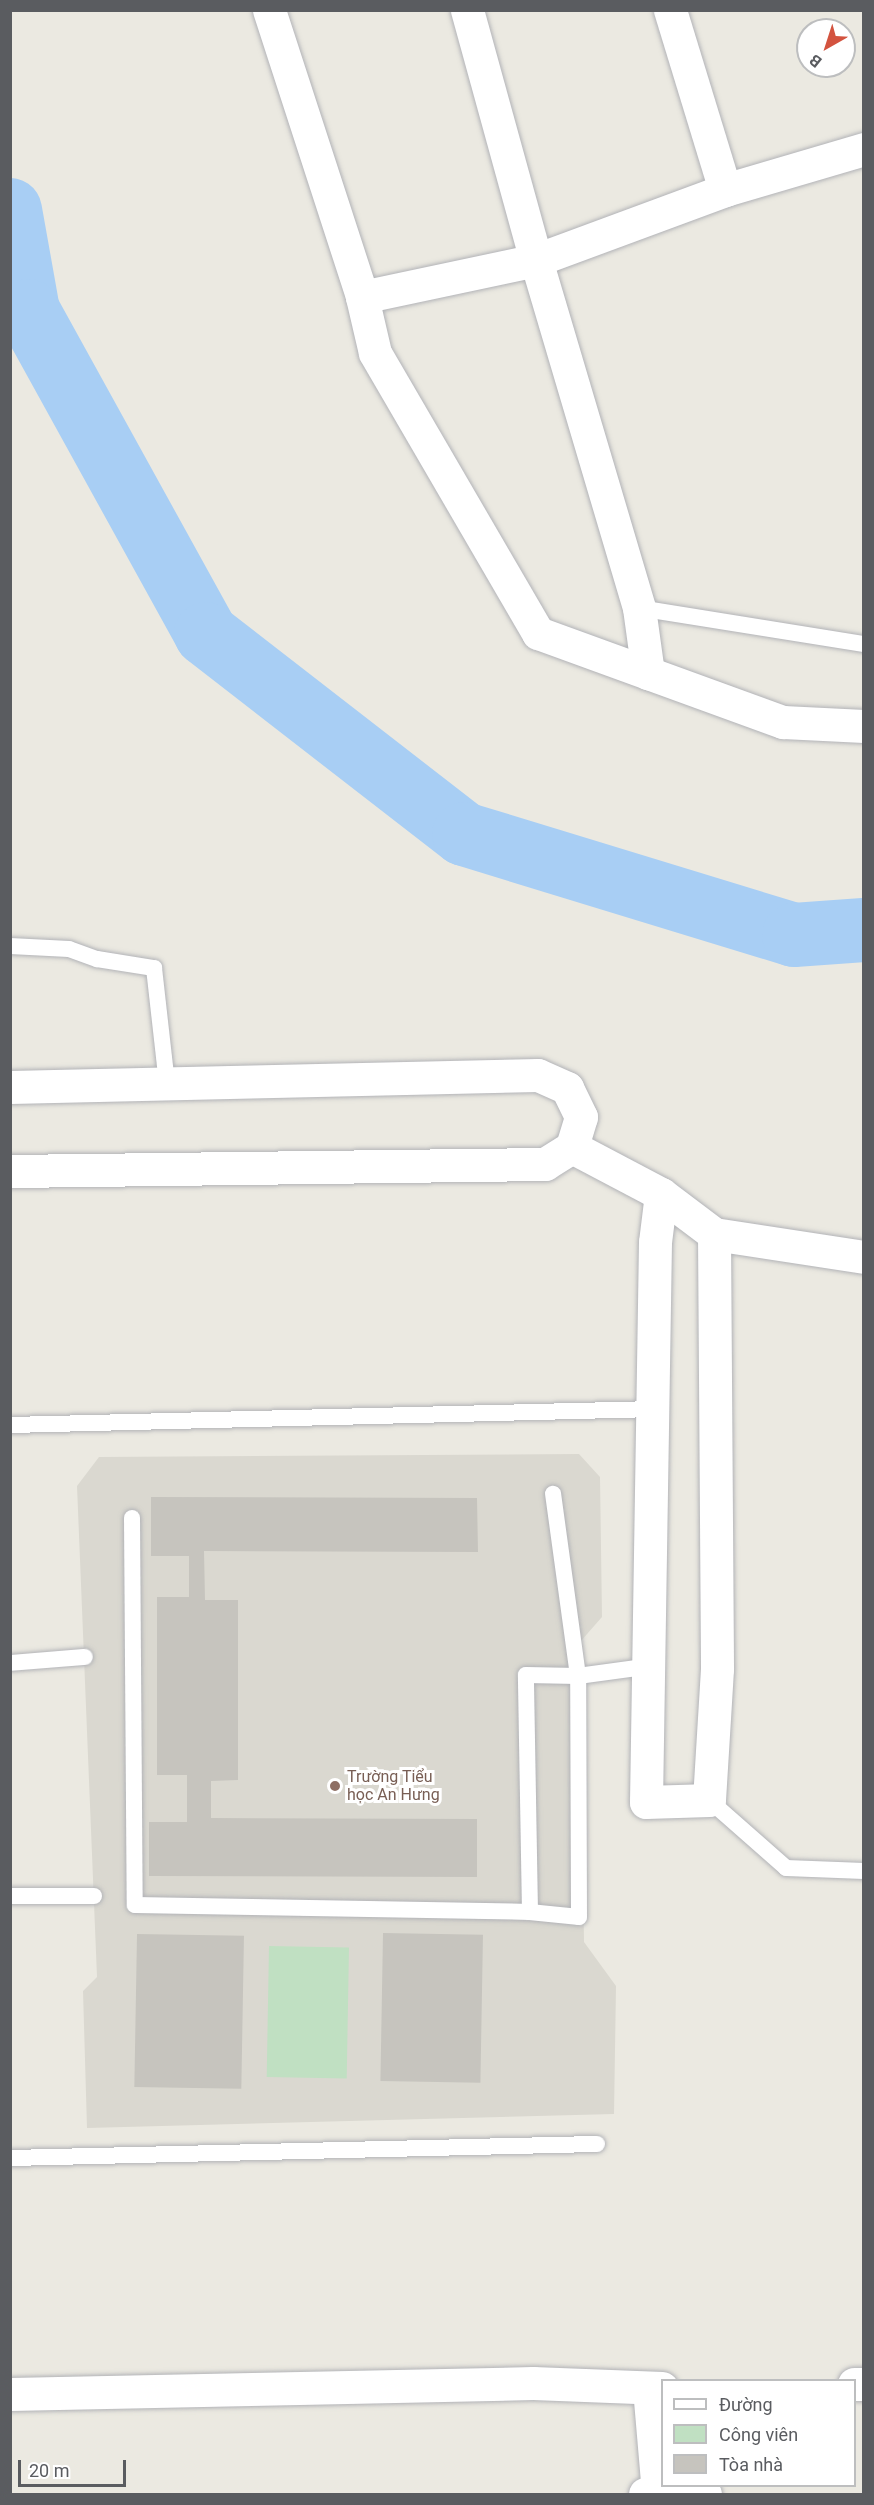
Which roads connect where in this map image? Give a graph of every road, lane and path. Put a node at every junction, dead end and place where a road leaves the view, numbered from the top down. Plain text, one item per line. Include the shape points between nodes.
1 (269, 10) edge
2 (467, 10) edge
3 (670, 10) edge
4 (864, 149) edge
5 (725, 190) junction
6 (536, 260) junction
7 (362, 297) junction
8 (639, 608) junction
9 (864, 644) edge
10 (648, 673) junction
11 (864, 726) edge
12 (10, 946) edge
13 (168, 1083) junction
14 (10, 1087) edge
15 (572, 1147) junction
16 (10, 1171) edge
17 (661, 1194) junction
18 (714, 1234) junction
19 (864, 1257) edge
20 (655, 1409) junction
21 (10, 1425) edge
22 (553, 1494) dead end
23 (132, 1518) dead end
24 (85, 1657) dead end
25 (10, 1662) edge
26 (651, 1666) junction
27 (579, 1676) junction
28 (709, 1800) junction
29 (864, 1871) edge
30 (10, 1896) edge
31 (94, 1896) dead end
32 (530, 1912) junction
33 (597, 2144) dead end
34 (10, 2158) edge
35 (656, 2388) edge
36 (10, 2394) edge
37 (645, 2494) edge
38 (658, 2494) edge
39 (705, 2494) edge

1 - 7 street
2 - 6 street
3 - 5 street
4 - 5 street
5 - 6 street
6 - 7 street
6 - 8 street
7 - 10 street via 375,353 538,633
8 - 9 lane
8 - 10 street
10 - 11 street via 783,722
12 - 13 lane via 69,949 97,959 154,968
13 - 14 street
13 - 15 street via 538,1075 567,1088 581,1117
15 - 16 street via 545,1164
15 - 17 street
17 - 18 street
17 - 20 street via 655,1242
18 - 19 street
18 - 28 street via 717,1669
20 - 21 lane
20 - 26 street
22 - 27 lane
23 - 32 lane via 135,1905
24 - 25 lane
26 - 27 lane
26 - 28 street via 646,1802
27 - 32 lane via 526,1675
27 - 32 lane via 579,1917
28 - 29 lane via 786,1868
30 - 31 lane
33 - 34 lane
35 - 36 street via 533,2383
35 - 38 street
37 - 38 street
38 - 39 street

